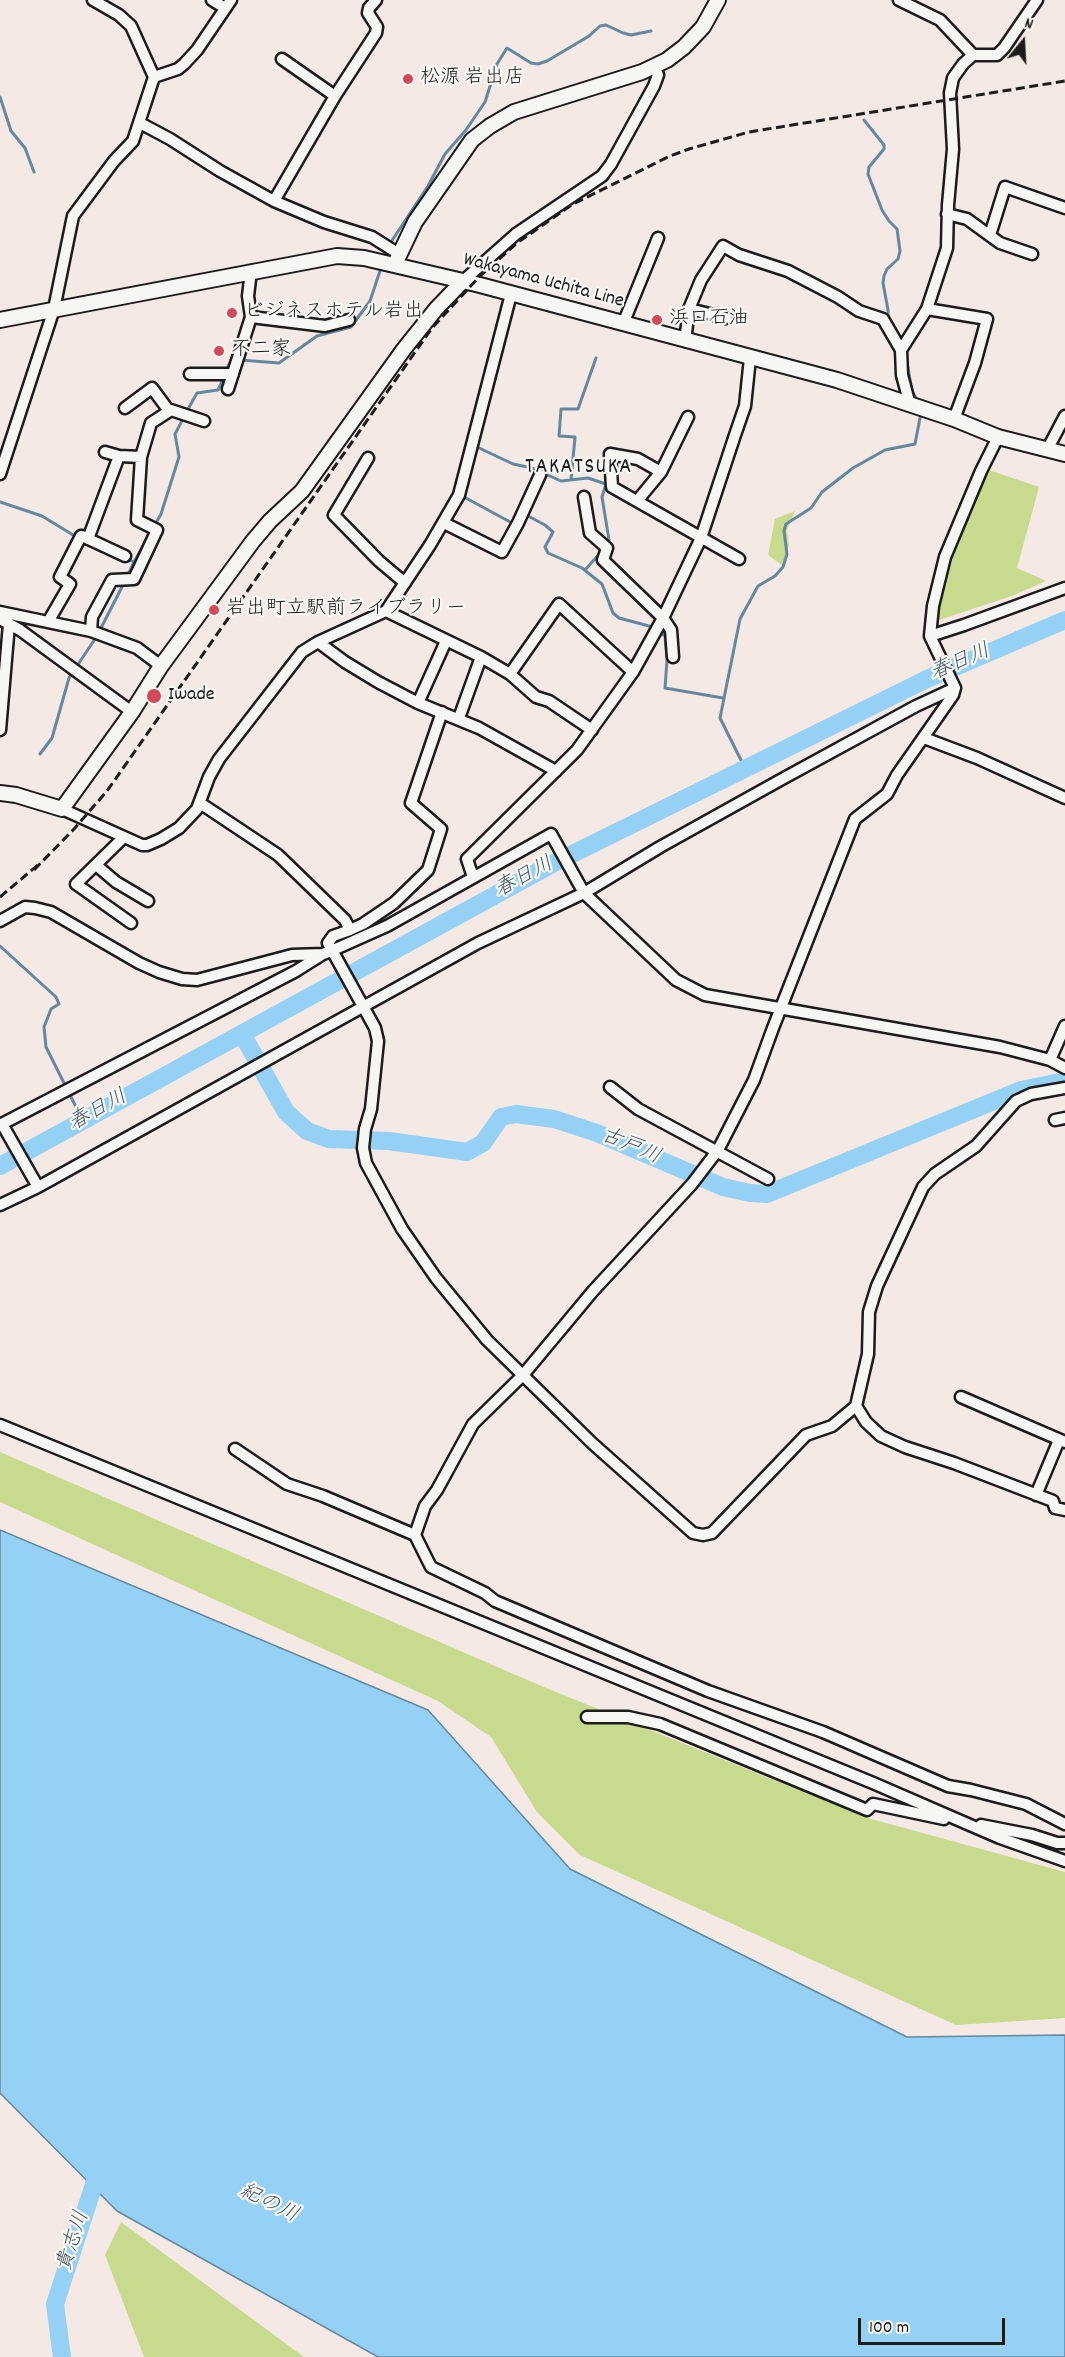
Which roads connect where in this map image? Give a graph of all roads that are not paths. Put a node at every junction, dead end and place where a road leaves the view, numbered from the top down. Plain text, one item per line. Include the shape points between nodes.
1 (93, 0) edge
2 (212, 0) edge
3 (376, 0) edge
4 (718, 0) edge
5 (899, 0) edge
6 (1036, 0) edge
7 (228, 4) edge
8 (973, 55) junction
9 (282, 59) dead end
10 (654, 66) junction
11 (154, 77) junction
12 (335, 96) junction
13 (140, 123) junction
14 (274, 201) junction
15 (1065, 208) edge
16 (947, 214) junction
17 (990, 235) junction
18 (658, 238) dead end
19 (1032, 254) dead end
20 (397, 259) junction
21 (251, 272) junction
22 (463, 281) junction
23 (511, 294) junction
24 (54, 309) junction
25 (689, 309) junction
26 (927, 309) junction
27 (251, 317) junction
28 (726, 318) dead end
29 (0, 320) edge
30 (349, 320) dead end
31 (623, 324) junction
32 (685, 340) junction
33 (903, 346) junction
34 (750, 358) junction
35 (190, 374) dead end
36 (233, 374) junction
37 (228, 389) dead end
38 (910, 405) junction
39 (125, 408) dead end
40 (169, 411) junction
41 (1065, 416) edge
42 (688, 417) dead end
43 (954, 419) junction
44 (204, 421) dead end
45 (998, 437) junction
46 (1047, 450) junction
47 (105, 452) dead end
48 (1065, 454) edge
49 (119, 456) junction
50 (141, 457) junction
51 (368, 458) dead end
52 (662, 472) junction
53 (0, 474) edge
54 (540, 474) dead end
55 (584, 497) dead end
56 (637, 501) junction
57 (444, 523) junction
58 (81, 536) junction
59 (701, 538) junction
60 (125, 556) dead end
61 (740, 559) dead end
62 (405, 583) junction
63 (1065, 588) edge
64 (386, 611) junction
65 (0, 612) edge
66 (663, 618) junction
67 (5, 622) edge
68 (48, 622) junction
69 (91, 631) junction
70 (932, 640) junction
71 (446, 641) junction
72 (318, 642) junction
73 (481, 657) junction
74 (673, 657) dead end
75 (161, 666) junction
76 (633, 672) junction
77 (510, 674) junction
78 (953, 684) junction
79 (417, 703) junction
80 (132, 711) junction
81 (442, 712) junction
82 (459, 718) junction
83 (591, 729) junction
84 (0, 730) edge
85 (924, 738) junction
86 (556, 771) junction
87 (0, 793) edge
88 (1065, 798) edge
89 (200, 803) junction
90 (62, 809) junction
91 (124, 837) junction
92 (96, 865) junction
93 (473, 877) junction
94 (584, 893) junction
95 (148, 901) dead end
96 (0, 921) edge
97 (131, 923) dead end
98 (350, 930) junction
99 (331, 954) junction
100 (362, 1003) junction
101 (782, 1008) junction
102 (1065, 1026) edge
103 (1050, 1060) junction
104 (1065, 1068) edge
105 (610, 1088) dead end
106 (1065, 1088) edge
107 (1, 1124) edge
108 (718, 1150) junction
109 (768, 1179) dead end
110 (38, 1187) junction
111 (0, 1206) edge
112 (523, 1375) junction
113 (961, 1397) dead end
114 (856, 1406) junction
115 (0, 1425) edge
116 (1062, 1441) edge
117 (235, 1449) dead end
118 (1036, 1495) junction
119 (1065, 1510) edge
120 (415, 1535) junction
121 (587, 1717) dead end
122 (964, 1823) junction
123 (1065, 1824) edge
124 (1065, 1843) edge
125 (1065, 1861) edge

1 - 11 street via 131,26
2 - 7 street
3 - 12 street via 368,13 377,27 376,33
4 - 10 main road via 703,27 684,47
5 - 8 street via 940,20
6 - 8 street via 997,55
7 - 11 street via 184,64
8 - 16 street via 953,78 950,93 953,149
9 - 12 street
10 - 20 main road via 514,112 490,126 472,140 446,176 415,222
10 - 22 street via 658,75 654,86 602,176 516,234
11 - 13 street
12 - 14 street
13 - 14 street
13 - 24 street via 133,141 73,216
14 - 20 street via 372,237
15 - 17 street via 1005,188
16 - 17 street via 968,219
16 - 26 street via 947,248
17 - 19 street via 1000,243
18 - 31 street
20 - 21 main road, Wakayama Uchita Line via 337,256
20 - 22 main road, Wakayama Uchita Line
21 - 24 main road, Wakayama Uchita Line
21 - 27 street
22 - 23 main road, Wakayama Uchita Line
22 - 75 main road via 417,333 302,491 252,541
23 - 31 main road, Wakayama Uchita Line
23 - 57 street via 459,495
24 - 29 main road, Wakayama Uchita Line
24 - 53 street
25 - 28 street
25 - 32 street
25 - 33 street via 701,280 723,246 788,271 859,311 883,319
26 - 33 street
26 - 43 street via 987,319
27 - 30 street via 325,326
27 - 36 street
31 - 32 main road, Wakayama Uchita Line
32 - 34 main road, Wakayama Uchita Line
33 - 38 street via 902,375
34 - 38 main road, Wakayama Uchita Line via 837,380
34 - 59 street via 745,406
35 - 36 street
36 - 37 street
38 - 43 main road, Wakayama Uchita Line
39 - 40 street via 152,388
40 - 44 street
40 - 50 street via 151,423
41 - 46 street
42 - 52 street
43 - 45 main road, Wakayama Uchita Line
45 - 46 main road, Wakayama Uchita Line
45 - 70 street via 945,557 933,606
46 - 48 main road, Wakayama Uchita Line
47 - 49 street
49 - 50 street
49 - 58 street
50 - 69 street via 137,520 157,530 134,579 112,580 92,617
51 - 62 street via 334,515
52 - 56 street
52 - 56 street via 638,459 610,454 612,487
54 - 57 street via 502,552
55 - 66 street via 590,533 607,548 603,560
56 - 59 street
57 - 62 street
58 - 60 street
58 - 68 street via 60,577 70,584
59 - 61 street
59 - 66 street
62 - 64 street
63 - 70 street
64 - 71 street
64 - 72 street
65 - 68 street
66 - 74 street via 671,630
66 - 76 street
67 - 80 street
67 - 84 street
68 - 69 street
69 - 75 street via 137,648
70 - 78 street
71 - 73 street
71 - 79 street
72 - 79 street
72 - 89 street via 293,662 219,759
73 - 77 street
73 - 82 street
75 - 80 main road
76 - 77 street via 559,604
76 - 83 street
77 - 83 street via 536,697 549,701
78 - 85 street via 953,695
78 - 94 street
79 - 81 street
80 - 90 main road
81 - 82 street
81 - 98 street via 411,803 441,829 428,870 394,903
82 - 86 street
83 - 86 street
85 - 88 street
85 - 101 street via 888,794 855,819
86 - 93 street via 467,859
87 - 90 main road
89 - 91 street via 179,828 147,845
89 - 98 street via 278,855 338,913
90 - 91 street
91 - 92 street
92 - 95 street
92 - 97 street via 76,884
93 - 94 street via 551,834
93 - 99 street
94 - 100 street
94 - 101 street via 676,980 705,994
96 - 99 street via 25,907 51,912 139,963 182,979 197,980 292,955
98 - 99 street via 333,936 328,943
99 - 100 street
99 - 107 street
100 - 110 street
100 - 112 street via 378,1041 363,1148 366,1163 402,1229 436,1278
101 - 103 street via 1000,1047
101 - 108 street via 754,1080
102 - 103 street
103 - 104 street
105 - 108 street via 638,1109
106 - 114 street via 1016,1101 976,1146 923,1187 869,1312 868,1354
107 - 110 street
108 - 109 street
108 - 112 street
110 - 111 street
112 - 114 street via 641,1488 693,1533 703,1535 712,1533 806,1435 832,1426
112 - 120 street via 473,1424 425,1506
113 - 116 street
114 - 118 street via 881,1436
115 - 122 street
116 - 118 street
117 - 120 street via 287,1484
118 - 119 street
120 - 123 street via 431,1567 495,1600 708,1691 823,1732 948,1786 1026,1804
121 - 122 street via 628,1717 660,1724 867,1810 873,1804
122 - 124 street
122 - 125 street

